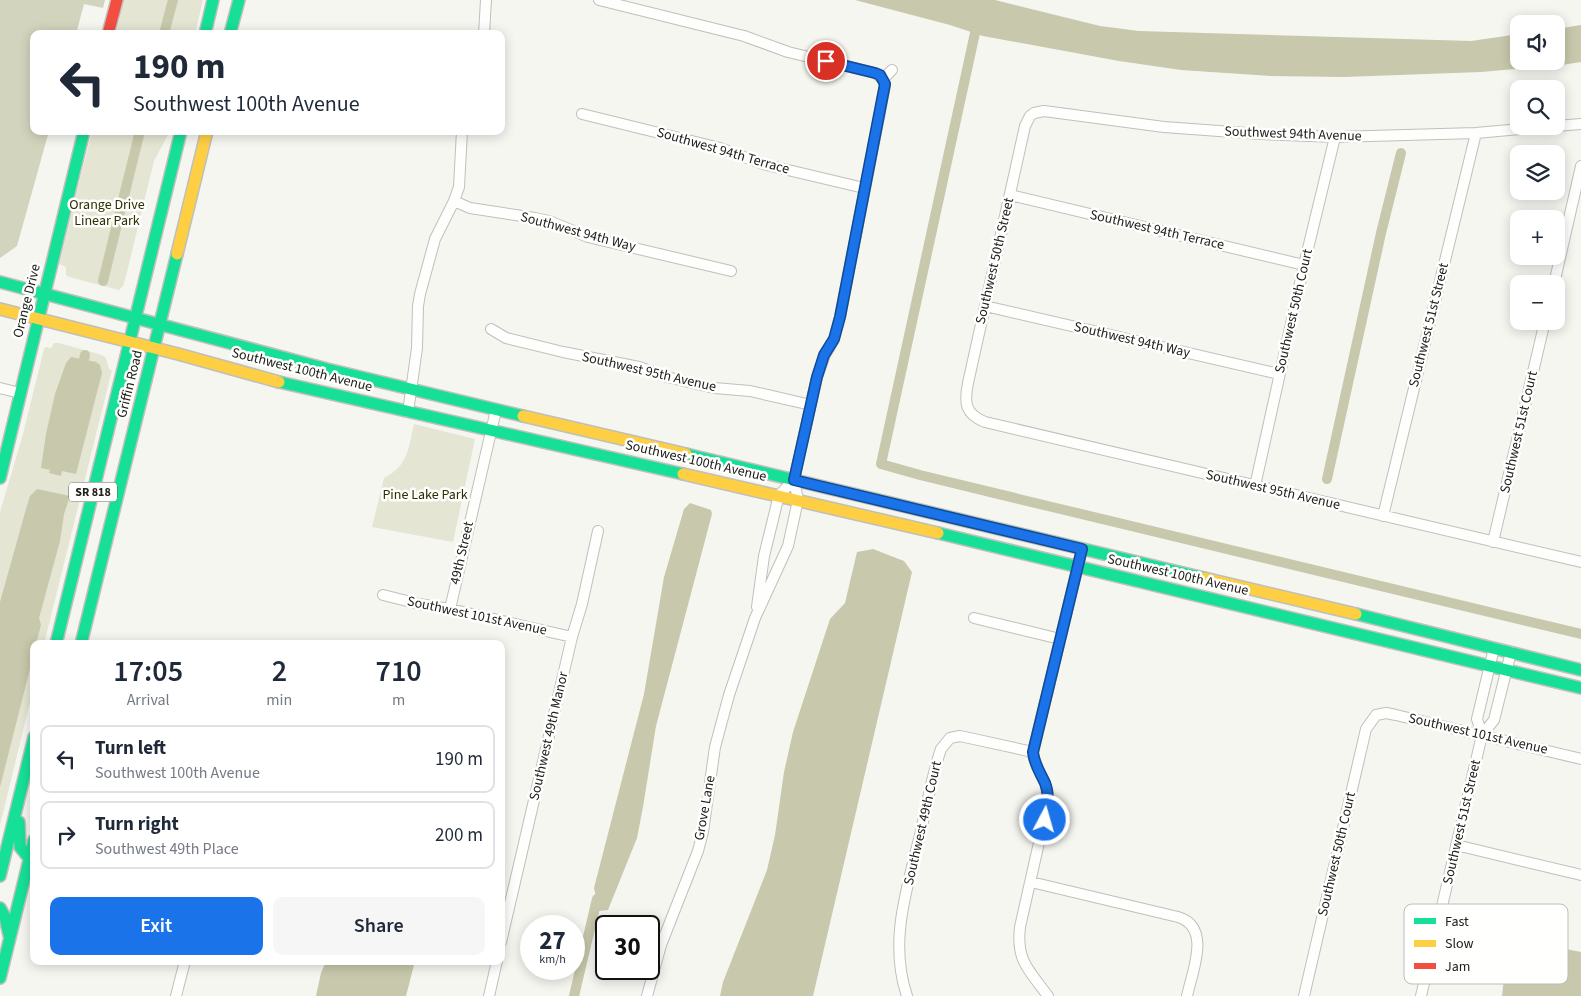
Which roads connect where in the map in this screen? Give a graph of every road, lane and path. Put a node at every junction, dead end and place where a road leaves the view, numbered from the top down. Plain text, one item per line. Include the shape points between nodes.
1 (117, 0) edge
2 (213, 0) edge
3 (239, 0) edge
4 (486, 0) edge
5 (599, 0) edge
6 (109, 30) edge
7 (206, 30) edge
8 (231, 30) edge
9 (484, 30) edge
10 (892, 70) dead end
11 (883, 79) junction
12 (1034, 113) joint
13 (582, 114) dead end
14 (1581, 124) edge
15 (1565, 125) edge
16 (1510, 130) edge
17 (1476, 133) junction
18 (83, 135) edge
19 (180, 135) edge
20 (206, 135) edge
21 (462, 135) edge
22 (1335, 137) junction
23 (1581, 166) edge
24 (864, 188) junction
25 (1010, 196) junction
26 (454, 201) junction
27 (1304, 265) junction
28 (731, 271) dead end
29 (1556, 275) edge
30 (0, 282) edge
31 (44, 294) junction
32 (985, 306) junction
33 (0, 309) edge
34 (135, 318) junction
35 (38, 319) junction
36 (160, 324) junction
37 (491, 329) dead end
38 (1543, 330) edge
39 (130, 341) junction
40 (154, 348) junction
41 (1279, 374) junction
42 (0, 388) edge
43 (411, 389) junction
44 (20, 393) junction
45 (810, 405) junction
46 (496, 410) junction
47 (969, 411) joint
48 (408, 412) junction
49 (491, 430) junction
50 (0, 478) edge
51 (794, 480) junction
52 (1255, 486) junction
53 (778, 495) junction
54 (798, 500) junction
55 (1383, 516) junction
56 (598, 531) dead end
57 (1493, 542) junction
58 (1082, 549) junction
59 (1581, 562) edge
60 (1077, 566) junction
61 (383, 596) dead end
62 (450, 609) junction
63 (755, 618) junction
64 (974, 618) dead end
65 (572, 637) junction
66 (1060, 639) junction
67 (57, 640) edge
68 (82, 640) edge
69 (1494, 648) junction
70 (1511, 652) junction
71 (1490, 665) junction
72 (1507, 670) junction
73 (1581, 670) edge
74 (1581, 688) edge
75 (1376, 715) joint
76 (1482, 735) junction
77 (1033, 752) junction
78 (30, 754) edge
79 (1581, 759) edge
80 (18, 803) junction
81 (1456, 845) junction
82 (30, 854) edge
83 (29, 858) junction
84 (1581, 875) edge
85 (0, 876) edge
86 (1031, 882) junction
87 (1442, 904) edge
88 (0, 908) edge
89 (505, 925) edge
90 (10, 938) junction
91 (184, 965) edge
92 (496, 965) edge
93 (0, 978) edge
94 (176, 996) edge
95 (489, 996) edge
96 (647, 996) edge
97 (907, 996) edge
98 (1048, 996) edge
99 (1187, 996) edge
100 (1304, 996) edge

1 - 6 main road
2 - 7 main road
3 - 8 main road
4 - 9 street
5 - 11 street via 744,36 788,52 875,73
10 - 11 street
11 - 24 street via 884,91
12 - 22 street, Southwest 94th Avenue via 1050,111 1202,130
12 - 25 street, Southwest 50th Street via 1025,126
13 - 24 street, Southwest 94th Terrace
14 - 15 street, Southwest 94th Avenue
16 - 17 street, Southwest 94th Avenue
17 - 22 street, Southwest 94th Avenue
17 - 55 street, Southwest 51st Street
18 - 31 main road, Orange Drive
19 - 34 main road, Griffin Road / SR 818
20 - 36 main road, Griffin Road / SR 818
21 - 26 street via 460,180
22 - 27 street, Southwest 50th Court
23 - 29 street
24 - 45 street via 837,330 820,366
25 - 27 street, Southwest 94th Terrace
25 - 32 street, Southwest 50th Street
26 - 28 street, Southwest 94th Way via 470,208 549,221 588,237
26 - 43 street via 435,239 420,294
27 - 41 street, Southwest 50th Court
30 - 31 main road, Southwest 100th Avenue
31 - 34 main road, Southwest 100th Avenue
31 - 35 main road, Orange Drive
32 - 41 street, Southwest 94th Way
32 - 47 street, Southwest 50th Street via 966,393
33 - 35 main road, Southwest 100th Avenue
34 - 36 main road, Southwest 100th Avenue
34 - 39 main road, Griffin Road / SR 818
35 - 39 main road, Southwest 100th Avenue
35 - 44 main road, Orange Drive
36 - 40 main road, Griffin Road / SR 818
36 - 43 main road, Southwest 100th Avenue
37 - 45 street, Southwest 95th Avenue via 506,338 639,367 667,377
38 - 57 street, Southwest 51st Court
39 - 40 main road, Southwest 100th Avenue
39 - 67 main road, Griffin Road / SR 818
40 - 48 main road, Southwest 100th Avenue
40 - 68 main road, Griffin Road / SR 818
41 - 52 street, Southwest 50th Court
42 - 44 street
43 - 46 main road, Southwest 100th Avenue
43 - 48 street
44 - 50 main road, Orange Drive
45 - 51 street
46 - 49 street, 49th Street
46 - 51 main road, Southwest 100th Avenue
47 - 52 street, Southwest 95th Avenue via 985,422
48 - 49 main road, Southwest 100th Avenue
49 - 53 main road, Southwest 100th Avenue
49 - 62 street, 49th Street
51 - 53 street
51 - 54 street, Grove Lane
51 - 58 main road, Southwest 100th Avenue
52 - 55 street, Southwest 95th Avenue
53 - 54 main road, Southwest 100th Avenue
53 - 63 street, Grove Lane via 764,556
54 - 60 main road, Southwest 100th Avenue
54 - 63 street, Grove Lane via 788,546
55 - 57 street, Southwest 95th Avenue
56 - 65 street, Southwest 49th Manor
57 - 59 street, Southwest 95th Avenue
58 - 60 street
58 - 69 main road, Southwest 100th Avenue
60 - 66 street
60 - 71 main road, Southwest 100th Avenue
61 - 62 street, Southwest 101st Avenue
62 - 65 street, Southwest 101st Avenue
63 - 96 street, Grove Lane via 721,722 702,838 660,945
64 - 66 street
65 - 89 street, Southwest 49th Manor
66 - 77 street
69 - 70 main road, Southwest 100th Avenue
69 - 71 street, Southwest 51st Street
70 - 72 street, Southwest 51st Street
70 - 73 main road, Southwest 100th Avenue
71 - 72 main road, Southwest 100th Avenue
71 - 76 street, Southwest 51st Street via 1477,719
72 - 74 main road, Southwest 100th Avenue
72 - 76 street, Southwest 51st Street via 1494,720
75 - 76 street, Southwest 101st Avenue via 1386,713
75 - 100 street, Southwest 50th Court via 1366,730
76 - 79 street, Southwest 101st Avenue
76 - 81 street, Southwest 51st Street
77 - 86 street via 1048,794
77 - 97 street, Southwest 49th Court via 960,736 950,738 941,749 900,923 898,954
78 - 80 main road
80 - 83 main road via 19,847
80 - 85 main road
81 - 84 street
81 - 87 street, Southwest 51st Street
82 - 83 main road
83 - 90 main road
86 - 98 street via 1018,942 1023,963
86 - 99 street via 1183,918 1192,924 1197,933 1196,952
88 - 90 main road
90 - 93 main road
91 - 94 street
92 - 95 street

